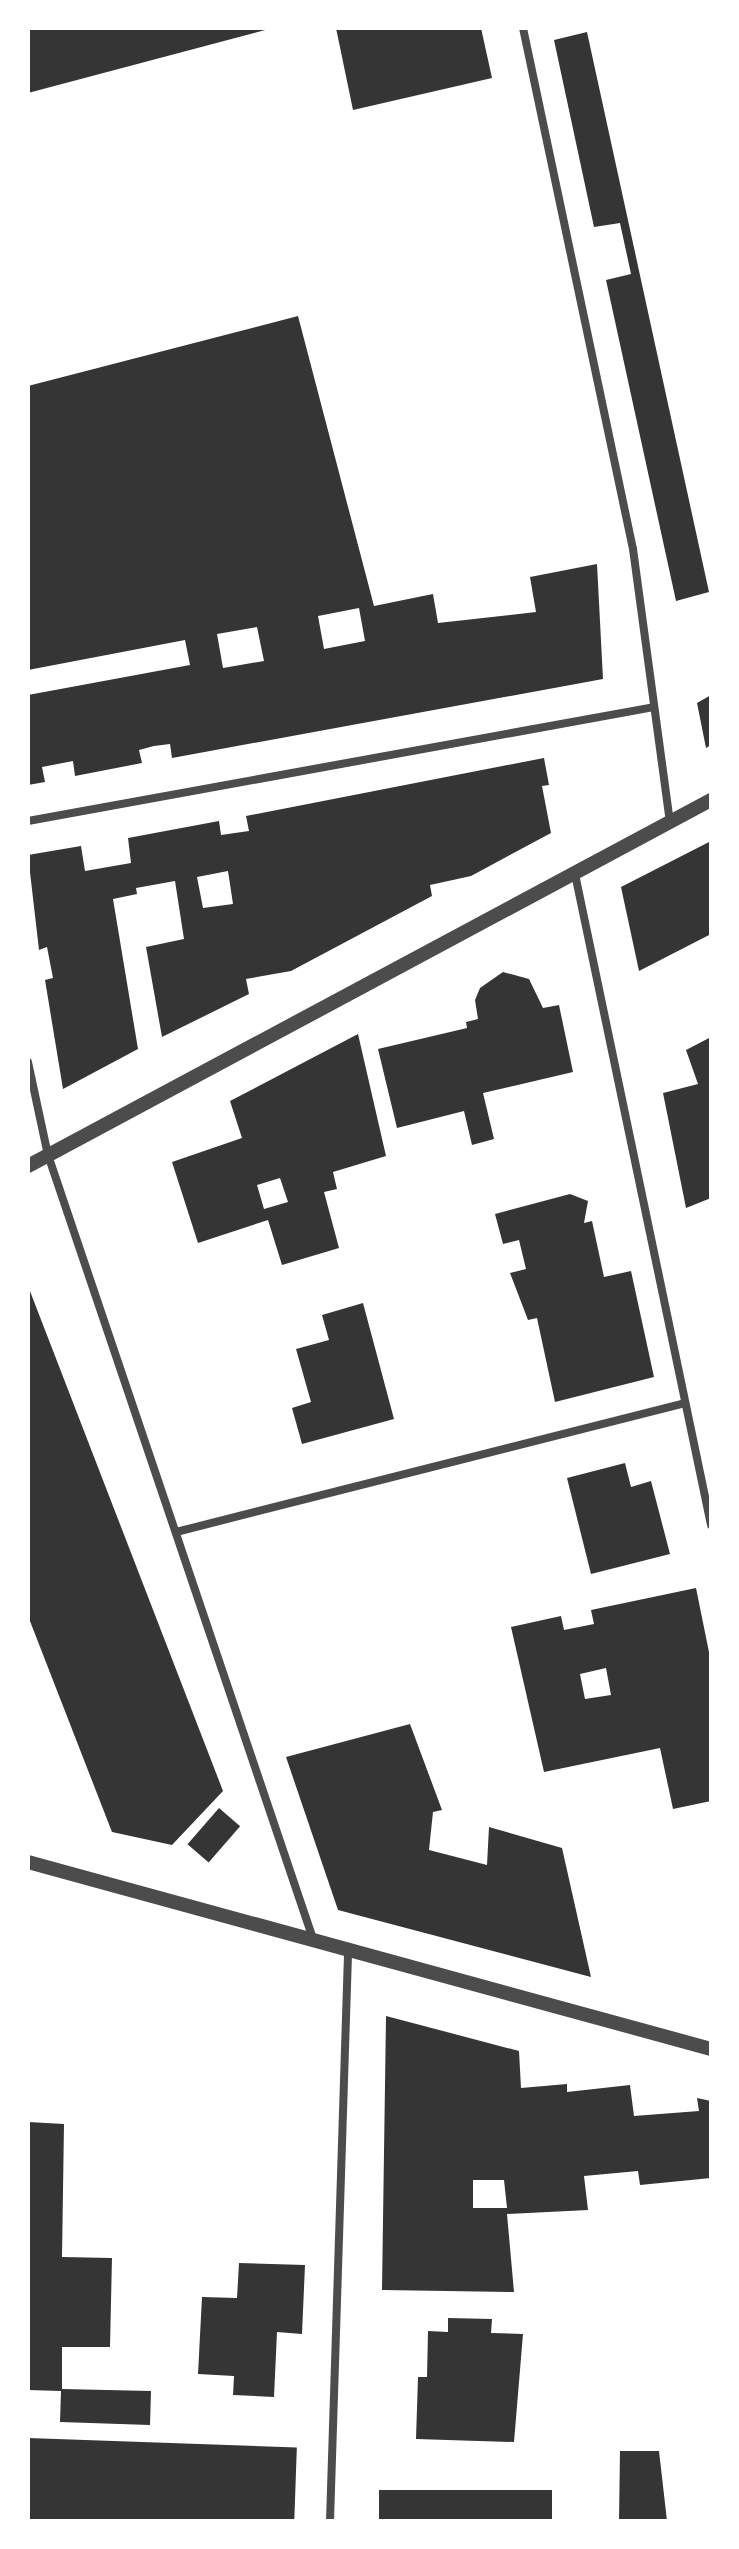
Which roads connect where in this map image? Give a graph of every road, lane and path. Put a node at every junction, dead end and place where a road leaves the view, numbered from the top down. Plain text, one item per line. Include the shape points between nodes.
1 (523, 28) edge
2 (654, 707) junction
3 (711, 800) edge
4 (28, 821) edge
5 (670, 822) junction
6 (575, 874) junction
7 (28, 1062) edge
8 (48, 1155) junction
9 (28, 1166) edge
10 (685, 1403) junction
11 (711, 1525) edge
12 (176, 1532) junction
13 (28, 1862) edge
14 (314, 1944) junction
15 (348, 1954) junction
16 (711, 2049) edge
17 (330, 2521) edge

1 - 2 street via 633,549
2 - 4 street
2 - 5 street
3 - 5 street
5 - 6 street
6 - 8 street
6 - 10 street
7 - 8 street
8 - 9 street
8 - 12 street
10 - 11 street
10 - 12 street
12 - 14 street
13 - 14 street
14 - 15 street
15 - 16 street
15 - 17 street

